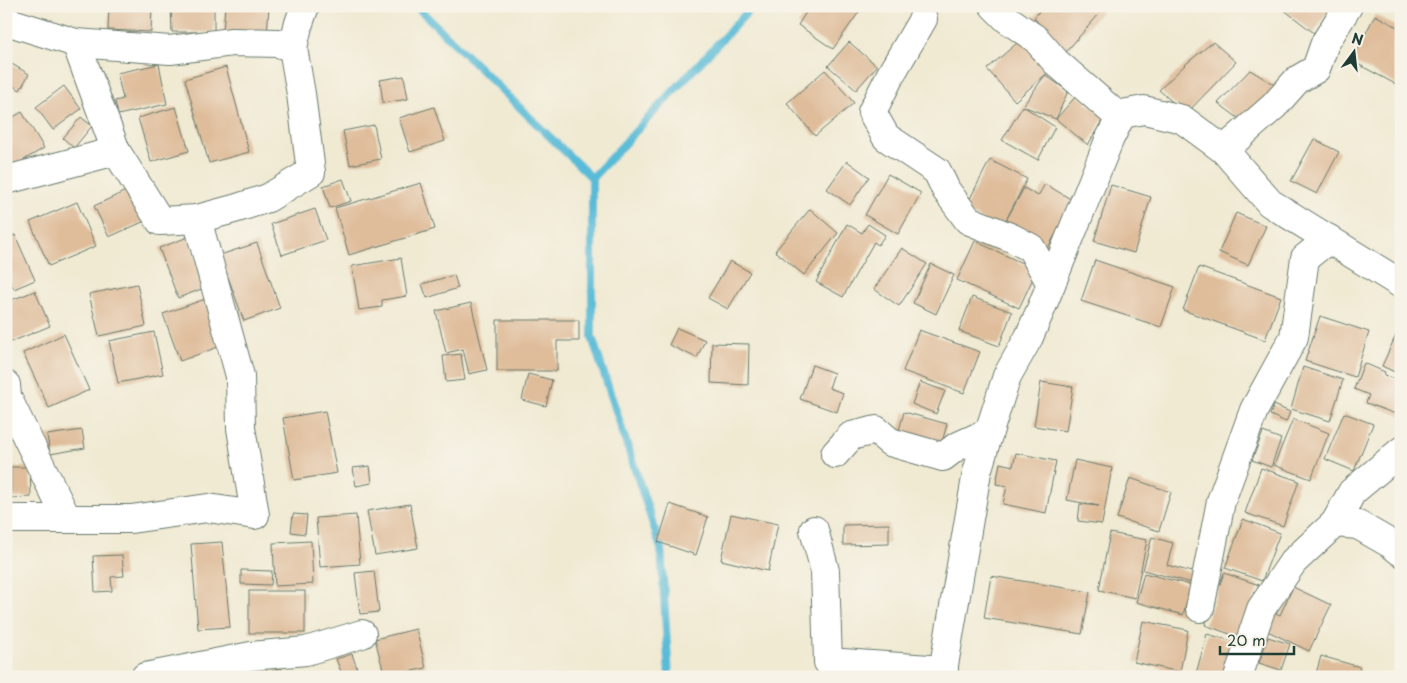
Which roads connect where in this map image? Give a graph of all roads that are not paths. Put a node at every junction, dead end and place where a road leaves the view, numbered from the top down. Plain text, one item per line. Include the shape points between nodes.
1 (305, 6) edge
2 (994, 6) edge
3 (1348, 6) edge
4 (923, 19) dead end
5 (6, 21) edge
6 (76, 43) junction
7 (293, 48) junction
8 (1120, 118) junction
9 (1224, 150) junction
10 (116, 152) junction
11 (6, 180) edge
12 (197, 219) junction
13 (1329, 239) junction
14 (1051, 284) junction
15 (1401, 284) edge
16 (6, 385) edge
17 (989, 432) junction
18 (1401, 451) edge
19 (835, 454) dead end
20 (6, 519) edge
21 (67, 519) junction
22 (1335, 523) junction
23 (814, 530) dead end
24 (1401, 552) edge
25 (1200, 608) dead end
26 (362, 634) dead end
27 (943, 673) edge
28 (145, 677) edge
29 (1238, 677) edge

1 - 7 street
2 - 8 street via 1036,39 1056,62
3 - 9 street via 1326,43 1316,69 1297,80 1274,106
4 - 14 street via 872,112 886,137 936,171 968,220 1031,248
5 - 6 street
6 - 7 street via 170,50 232,42 278,43
6 - 10 street
7 - 12 street via 311,172 268,198
8 - 9 street via 1122,114 1144,110 1182,119
8 - 14 street
9 - 13 street via 1270,203
10 - 11 street
10 - 12 street via 160,221
12 - 21 street via 240,376 241,428 255,515 208,508 131,519
13 - 15 street
13 - 25 street via 1305,258 1294,338 1254,410 1221,501
14 - 17 street via 1007,376
16 - 21 street via 7,397
17 - 19 street via 956,447 943,457 890,442 876,430 851,436
17 - 27 street via 977,472
18 - 22 street via 1352,492
20 - 21 street
22 - 24 street via 1358,525
22 - 29 street via 1293,562 1261,609
23 - 27 street via 825,571 828,662
26 - 28 street via 306,650 251,656

